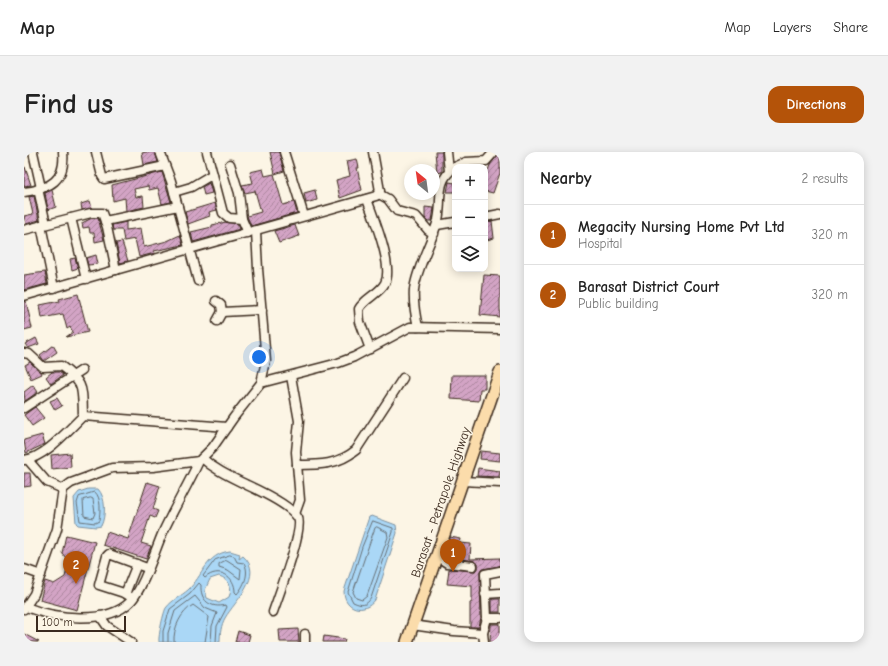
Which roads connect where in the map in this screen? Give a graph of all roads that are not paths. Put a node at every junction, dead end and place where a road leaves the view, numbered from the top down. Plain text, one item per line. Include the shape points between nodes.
1 (33, 152) edge
2 (63, 152) edge
3 (96, 152) edge
4 (160, 152) edge
5 (207, 152) edge
6 (284, 152) edge
7 (373, 152) edge
8 (447, 152) edge
9 (494, 152) edge
10 (230, 164) dead end
11 (462, 164) edge
12 (452, 165) edge
13 (165, 166) junction
14 (452, 169) edge
15 (213, 174) junction
16 (40, 189) junction
17 (24, 192) edge
18 (174, 192) junction
19 (379, 194) junction
20 (367, 199) junction
21 (178, 206) junction
22 (500, 214) edge
23 (304, 216) junction
24 (488, 216) edge
25 (71, 218) junction
26 (242, 219) junction
27 (106, 221) junction
28 (452, 222) edge
29 (437, 224) junction
30 (44, 225) junction
31 (24, 230) edge
32 (252, 232) junction
33 (434, 234) junction
34 (189, 250) junction
35 (116, 270) junction
36 (86, 279) junction
37 (198, 281) dead end
38 (54, 288) junction
39 (24, 296) edge
40 (216, 301) dead end
41 (262, 310) junction
42 (222, 312) junction
43 (217, 321) dead end
44 (418, 327) junction
45 (500, 329) edge
46 (370, 349) junction
47 (24, 353) edge
48 (82, 370) dead end
49 (500, 372) edge
50 (74, 376) junction
51 (291, 376) junction
52 (403, 378) dead end
53 (261, 383) junction
54 (24, 408) edge
55 (83, 416) junction
56 (227, 427) junction
57 (200, 459) junction
58 (26, 460) edge
59 (297, 464) junction
60 (463, 481) junction
61 (500, 483) edge
62 (63, 489) junction
63 (295, 514) junction
64 (436, 556) junction
65 (137, 564) junction
66 (473, 566) dead end
67 (148, 568) junction
68 (24, 569) edge
69 (500, 571) edge
70 (41, 575) junction
71 (486, 594) junction
72 (500, 594) edge
73 (129, 597) junction
74 (25, 608) edge
75 (273, 612) dead end
76 (100, 616) junction
77 (487, 618) junction
78 (500, 618) edge
79 (412, 625) junction
80 (484, 638) edge
81 (131, 642) edge
82 (407, 642) edge

1 - 16 street
2 - 16 street via 64,163 60,177 53,184
3 - 13 street via 104,180
4 - 13 street
5 - 15 street
6 - 23 street
7 - 19 street
8 - 12 street
9 - 11 street via 486,160
10 - 26 street via 241,205
13 - 18 street
14 - 29 street via 441,185
15 - 18 street
15 - 26 street via 223,213 229,218
16 - 17 street
16 - 30 street
18 - 21 street
19 - 20 street
19 - 33 street via 388,199 397,211 416,216
20 - 23 street
20 - 46 street via 386,263 387,276 381,289 358,309
21 - 27 street
21 - 34 street
22 - 24 street
23 - 32 street
25 - 27 street via 98,212 102,213
25 - 30 street
25 - 36 street
26 - 32 street
27 - 35 street
28 - 29 street
29 - 33 street
30 - 31 street
30 - 38 street
32 - 34 street
32 - 41 street
33 - 44 street via 414,285 414,307
34 - 35 street
34 - 37 street
35 - 36 street
36 - 38 street
38 - 39 street
40 - 42 street via 221,305
41 - 42 street
41 - 53 street via 266,361
42 - 43 street
44 - 45 street
44 - 46 street via 402,330
46 - 51 street via 338,363
47 - 50 street via 29,354 43,367 61,366
48 - 50 street
49 - 60 highway, Barasat - Petrapole Highway
50 - 54 street via 54,386
50 - 55 street via 80,381
51 - 53 street
51 - 59 street via 299,413
52 - 59 street via 356,450 334,463
53 - 56 street
55 - 56 street
55 - 58 street via 63,437
56 - 57 street via 214,447
57 - 62 street via 153,467 112,468 71,483
57 - 63 street via 263,493
57 - 67 street via 168,521
58 - 62 street via 47,482
59 - 63 street via 300,500
60 - 61 street
60 - 64 highway, Barasat - Petrapole Highway
62 - 70 street via 57,529
63 - 75 street via 299,520 298,534
64 - 66 street via 447,563
64 - 79 highway, Barasat - Petrapole Highway
65 - 67 street
65 - 73 street
65 - 73 street via 110,554 107,556 99,585
67 - 73 street
68 - 70 street
69 - 71 street via 485,574
70 - 74 street
71 - 72 street
71 - 77 street
73 - 76 street via 116,611
74 - 76 street via 62,616
76 - 81 street via 107,626
77 - 78 street
77 - 80 street
79 - 80 street
79 - 82 highway, Barasat - Petrapole Highway

